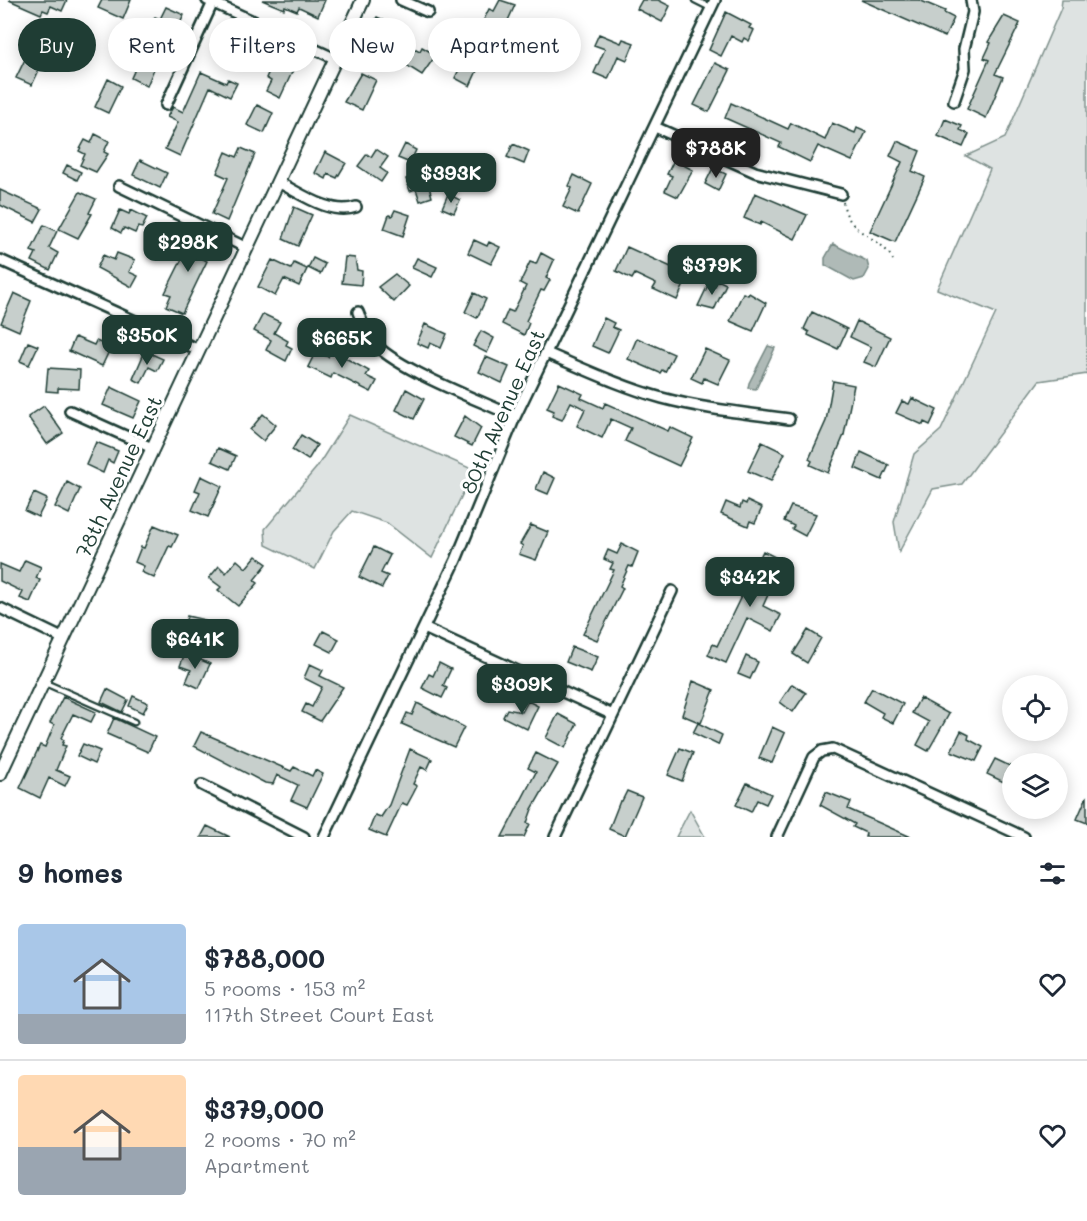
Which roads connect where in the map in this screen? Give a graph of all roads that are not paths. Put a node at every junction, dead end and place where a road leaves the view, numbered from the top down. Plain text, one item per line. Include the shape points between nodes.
1 (363, 0) edge
2 (401, 0) edge
3 (695, 0) edge
4 (971, 0) edge
5 (211, 1) edge
6 (713, 4) edge
7 (428, 12) dead end
8 (355, 18) edge
9 (329, 56) edge
10 (330, 72) edge
11 (954, 101) dead end
12 (166, 105) dead end
13 (655, 127) junction
14 (278, 182) junction
15 (119, 186) dead end
16 (841, 194) road end
17 (356, 207) dead end
18 (247, 248) junction
19 (0, 260) edge
20 (358, 312) dead end
21 (199, 350) junction
22 (546, 353) junction
23 (70, 411) dead end
24 (515, 417) junction
25 (789, 419) dead end
26 (152, 448) junction
27 (672, 591) dead end
28 (0, 609) edge
29 (424, 628) junction
30 (64, 639) junction
31 (44, 682) junction
32 (613, 715) junction
33 (134, 722) dead end
34 (0, 774) edge
35 (202, 785) dead end
36 (304, 837) edge
37 (324, 837) edge
38 (555, 837) edge
39 (777, 837) edge
40 (1024, 837) edge

1 - 8 street, 78th Avenue East
2 - 7 street
3 - 6 lane
4 - 11 street via 974,12 964,49 965,69
5 - 9 street
5 - 12 street
6 - 13 street, 80th Avenue East
10 - 14 street, 78th Avenue East
13 - 16 street via 755,172
13 - 22 street, 80th Avenue East
14 - 17 street via 335,209 346,211
14 - 18 street, 78th Avenue East
15 - 18 street
18 - 21 street, 78th Avenue East
19 - 21 street
20 - 24 street via 374,343 399,362
21 - 26 street, 78th Avenue East
22 - 24 street, 80th Avenue East
22 - 25 street via 662,398
23 - 26 street
24 - 29 street, 80th Avenue East
26 - 30 street, 78th Avenue East
27 - 32 street
28 - 30 street
29 - 32 street
29 - 37 street, 80th Avenue East
30 - 31 street, 78th Avenue East
31 - 33 lane
31 - 34 street, 78th Avenue East
32 - 38 street
35 - 36 street
39 - 40 street via 814,758 839,749

